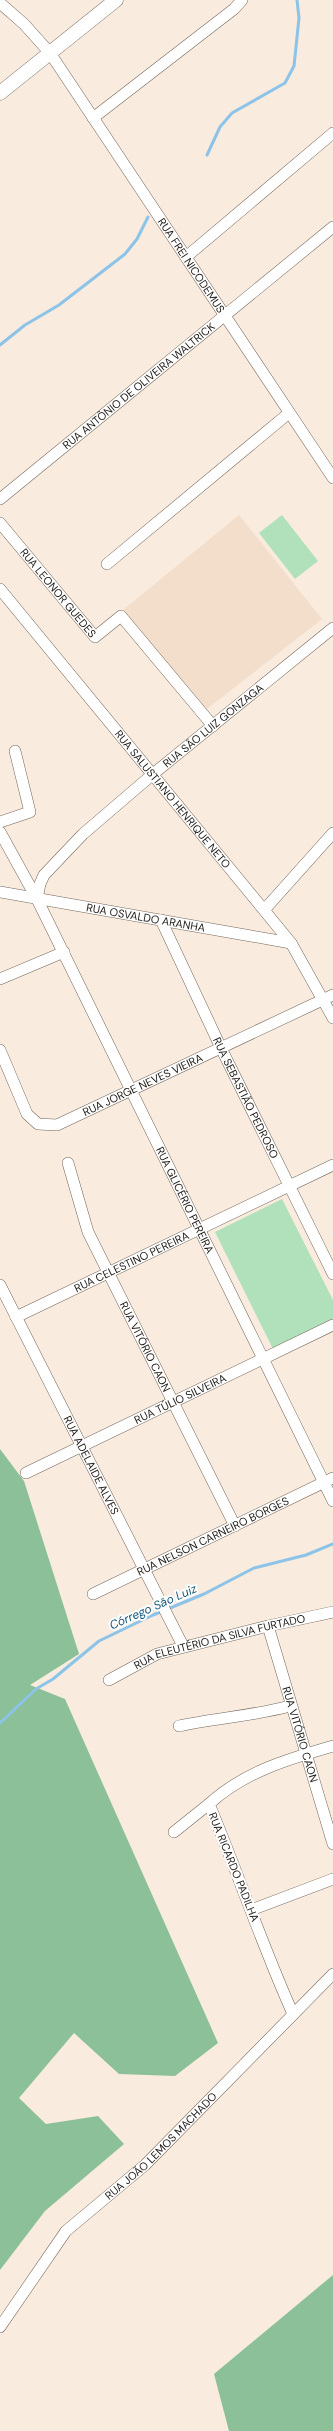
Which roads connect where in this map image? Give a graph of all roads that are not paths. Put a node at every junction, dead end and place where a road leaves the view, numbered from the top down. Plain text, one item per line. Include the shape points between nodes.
1 (116, 0) edge
2 (242, 0) edge
3 (0, 3) edge
4 (50, 53) junction
5 (0, 93) edge
6 (93, 118) junction
7 (333, 133) edge
8 (333, 227) edge
9 (186, 257) junction
10 (225, 315) junction
11 (289, 413) junction
12 (333, 478) edge
13 (0, 499) edge
14 (0, 523) edge
15 (107, 564) dead end
16 (0, 589) edge
17 (333, 628) edge
18 (212, 726) junction
19 (15, 751) dead end
20 (153, 774) junction
21 (0, 822) edge
22 (0, 832) edge
23 (333, 834) edge
24 (0, 892) edge
25 (37, 898) junction
26 (265, 909) junction
27 (161, 920) junction
28 (292, 943) junction
29 (64, 952) junction
30 (0, 979) edge
31 (328, 997) edge
32 (333, 1018) edge
33 (221, 1048) junction
34 (0, 1050) edge
35 (132, 1090) junction
36 (68, 1162) dead end
37 (333, 1165) edge
38 (289, 1186) junction
39 (200, 1229) junction
40 (109, 1273) junction
41 (333, 1274) edge
42 (0, 1285) edge
43 (16, 1317) junction
44 (333, 1325) edge
45 (263, 1359) junction
46 (173, 1402) junction
47 (82, 1446) junction
48 (26, 1473) dead end
49 (329, 1481) edge
50 (333, 1501) edge
51 (235, 1526) junction
52 (145, 1570) junction
53 (93, 1594) dead end
54 (333, 1612) edge
55 (268, 1626) junction
56 (184, 1646) junction
57 (109, 1680) dead end
58 (290, 1706) junction
59 (179, 1726) dead end
60 (333, 1746) edge
61 (304, 1754) junction
62 (209, 1804) junction
63 (174, 1832) dead end
64 (333, 1844) edge
65 (333, 1879) edge
66 (251, 1910) junction
67 (333, 1974) edge
68 (294, 2014) junction
69 (0, 2327) edge

1 - 4 street
2 - 6 street via 234,9
3 - 4 street, RUA FREI NICODEMUS via 24,24
4 - 5 street
4 - 6 street, RUA FREI NICODEMUS
6 - 9 street, RUA FREI NICODEMUS
7 - 9 street
8 - 10 street, RUA ANTÔNIO DE OLIVEIRA WALTRICK
9 - 10 street, RUA FREI NICODEMUS
10 - 11 street, RUA FREI NICODEMUS
10 - 13 street, RUA ANTÔNIO DE OLIVEIRA WALTRICK
11 - 12 street, RUA FREI NICODEMUS
11 - 15 street
14 - 18 street, RUA LEONOR GUEDES via 95,637 121,616
16 - 20 street, RUA SALUSTIANO HENRIQUE NETO
17 - 18 street, RUA SÃO LUIZ GONZAGA
18 - 20 street, RUA SÃO LUIZ GONZAGA
19 - 21 street via 30,812
20 - 25 street, RUA SÃO LUIZ GONZAGA via 83,834 51,867 40,884
20 - 26 street, RUA SALUSTIANO HENRIQUE NETO
22 - 25 street, RUA GLICÉRIO PEREIRA
23 - 26 street
24 - 25 street, RUA OSVALDO ARANHA
25 - 27 street, RUA OSVALDO ARANHA
25 - 29 street, RUA GLICÉRIO PEREIRA
26 - 28 street, RUA SALUSTIANO HENRIQUE NETO
27 - 28 street, RUA OSVALDO ARANHA
27 - 33 street, RUA SEBASTIÃO PEDROSO
28 - 31 street, RUA SALUSTIANO HENRIQUE NETO
29 - 30 street
29 - 35 street, RUA GLICÉRIO PEREIRA
31 - 32 street, RUA SALUSTIANO HENRIQUE NETO
31 - 33 street, RUA JORGE NEVES VIEIRA
33 - 35 street, RUA JORGE NEVES VIEIRA
33 - 38 street, RUA SEBASTIÃO PEDROSO
34 - 35 street, RUA JORGE NEVES VIEIRA via 21,1104 38,1124 57,1125
35 - 39 street, RUA GLICÉRIO PEREIRA
36 - 40 street, RUA VITÓRIO CAON via 86,1226
37 - 38 street, RUA CELESTINO PEREIRA
38 - 39 street, RUA CELESTINO PEREIRA
38 - 41 street, RUA SEBASTIÃO PEDROSO
39 - 40 street, RUA CELESTINO PEREIRA
39 - 45 street, RUA GLICÉRIO PEREIRA
40 - 43 street, RUA CELESTINO PEREIRA
40 - 46 street, RUA VITÓRIO CAON
42 - 43 street, RUA ADELAIDE ALVES
43 - 47 street, RUA ADELAIDE ALVES
44 - 45 street, RUA TÚLIO SILVEIRA
45 - 46 street, RUA TÚLIO SILVEIRA
45 - 49 street, RUA GLICÉRIO PEREIRA
46 - 47 street, RUA TÚLIO SILVEIRA
46 - 51 street, RUA VITÓRIO CAON
47 - 48 street, RUA TÚLIO SILVEIRA
47 - 52 street, RUA ADELAIDE ALVES
49 - 50 street, RUA GLICÉRIO PEREIRA
49 - 51 street, RUA NELSON CARNEIRO BORGES
51 - 52 street, RUA NELSON CARNEIRO BORGES
52 - 53 street, RUA NELSON CARNEIRO BORGES
52 - 56 street, RUA ADELAIDE ALVES
54 - 55 street, RUA ELEUTÉRIO DA SILVA FURTADO
55 - 56 street, RUA ELEUTÉRIO DA SILVA FURTADO
55 - 58 street, RUA VITÓRIO CAON
56 - 57 street, RUA ELEUTÉRIO DA SILVA FURTADO via 146,1658
58 - 59 street via 256,1715
58 - 61 street, RUA VITÓRIO CAON
60 - 61 street, RUA RICARDO PADILHA
61 - 62 street, RUA RICARDO PADILHA via 237,1781
61 - 64 street, RUA VITÓRIO CAON
62 - 63 street
62 - 66 street, RUA RICARDO PADILHA
65 - 66 street
66 - 68 street, RUA RICARDO PADILHA via 269,1961
67 - 68 street, RUA JOÃO LEMOS MACHADO
68 - 69 street, RUA JOÃO LEMOS MACHADO via 145,2164 66,2231

